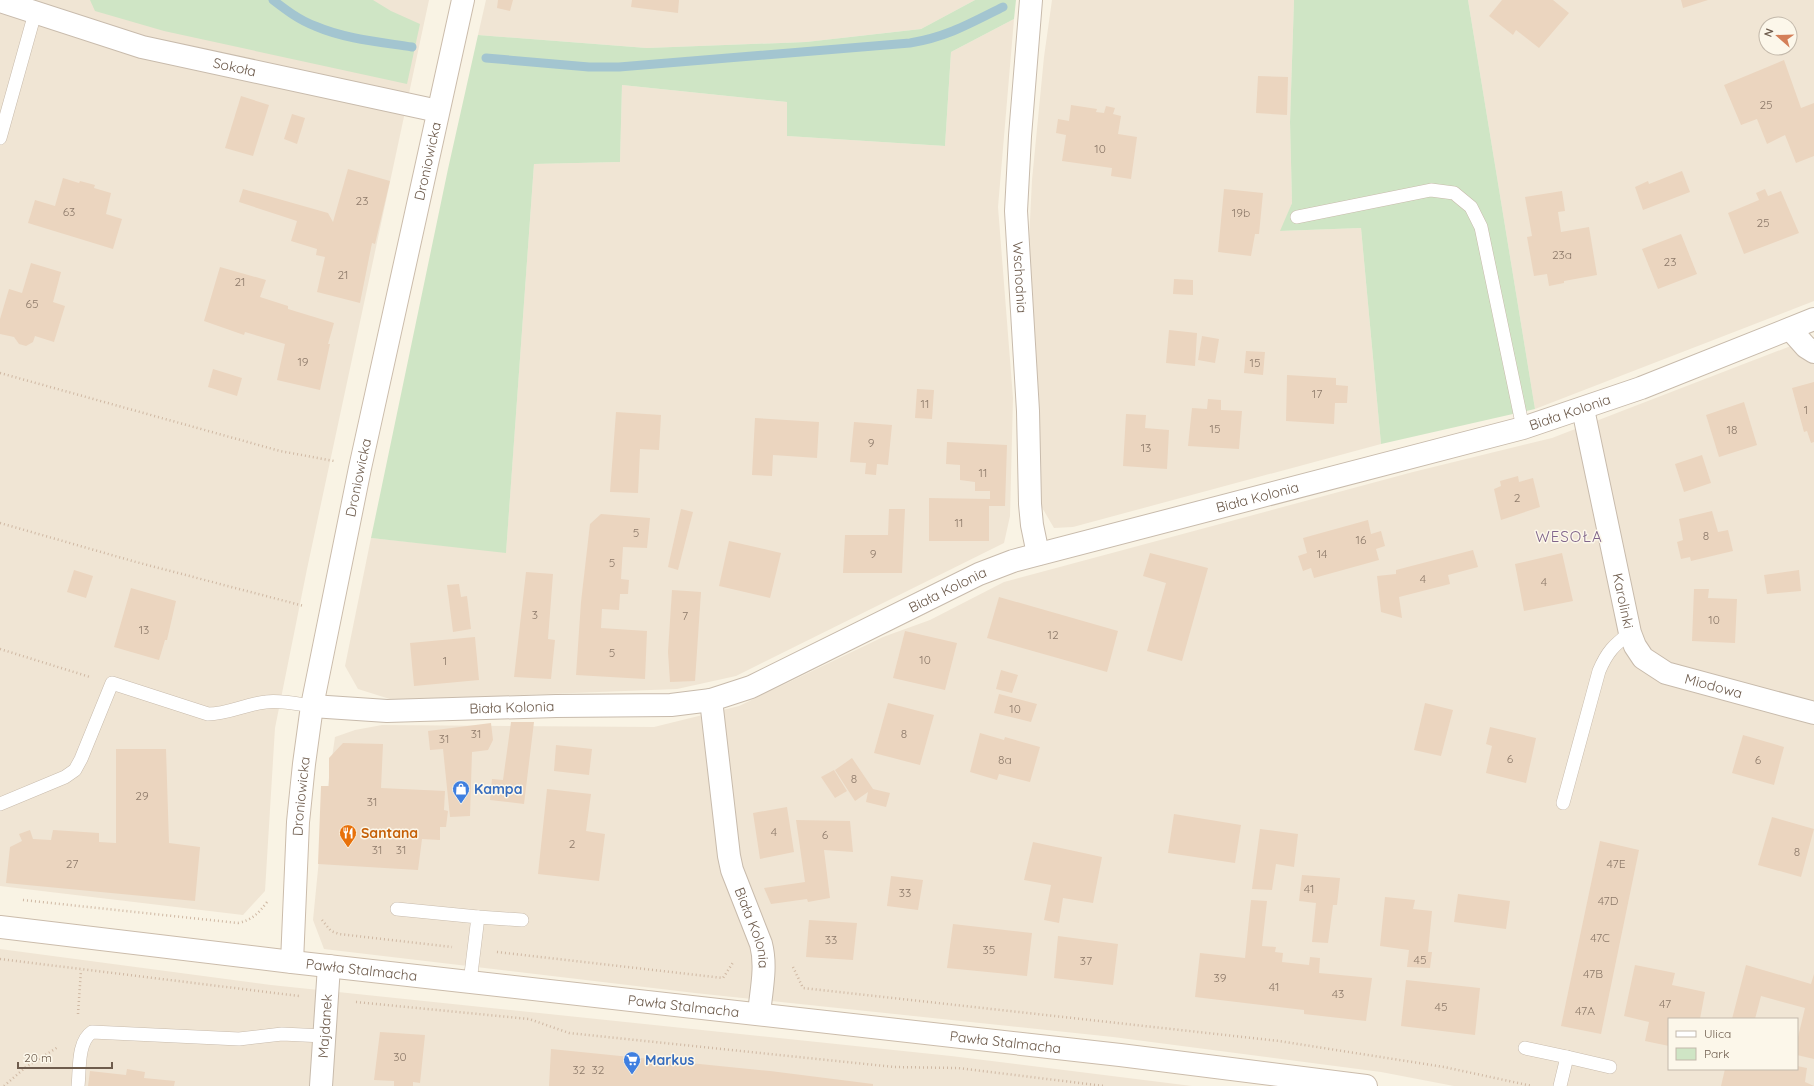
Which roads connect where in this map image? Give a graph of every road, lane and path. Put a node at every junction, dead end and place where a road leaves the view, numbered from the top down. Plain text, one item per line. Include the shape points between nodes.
1 (463, 0) edge
2 (1031, 0) edge
3 (0, 1) edge
4 (35, 13) junction
5 (438, 111) junction
6 (0, 138) edge
7 (1297, 217) dead end
8 (1814, 319) edge
9 (1790, 329) junction
10 (1814, 352) edge
11 (0, 373) edge
12 (1583, 409) junction
13 (1523, 428) junction
14 (360, 468) junction
15 (0, 523) edge
16 (1038, 554) junction
17 (330, 613) junction
18 (1630, 633) junction
19 (0, 649) edge
20 (112, 684) junction
21 (711, 700) junction
22 (312, 706) junction
23 (1814, 713) edge
24 (1563, 803) dead end
25 (0, 804) edge
26 (16, 899) dead end
27 (269, 900) dead end
28 (397, 909) dead end
29 (320, 913) dead end
30 (478, 916) junction
31 (522, 920) dead end
32 (0, 927) edge
33 (475, 950) junction
34 (0, 960) edge
35 (292, 962) junction
36 (734, 962) dead end
37 (329, 966) junction
38 (793, 967) dead end
39 (81, 970) junction
40 (470, 982) junction
41 (302, 997) dead end
42 (356, 1002) dead end
43 (759, 1014) junction
44 (324, 1036) junction
45 (86, 1037) junction
46 (1525, 1048) dead end
47 (1567, 1057) junction
48 (1610, 1067) dead end
49 (4, 1086) edge
50 (78, 1086) edge
51 (321, 1086) edge
52 (1104, 1086) edge
53 (1366, 1086) edge
54 (1532, 1086) edge
55 (1560, 1086) edge

1 - 5 street, Droniowicka
2 - 16 street, Wschodnia via 1016,211 1028,411 1030,504
3 - 4 street, Sokoła
4 - 5 street, Sokoła via 169,54
4 - 6 lane
5 - 14 street, Droniowicka
7 - 13 lane via 1431,190 1454,193 1471,207 1481,227
8 - 9 street, Biała Kolonia
9 - 10 street
9 - 12 street, Biała Kolonia
11 - 14 path via 280,452 337,461
12 - 13 street, Biała Kolonia
12 - 18 street, Karolinki
13 - 16 street, Biała Kolonia
14 - 17 street, Droniowicka
15 - 17 path
16 - 21 street, Biała Kolonia via 986,571 751,687
17 - 22 street, Droniowicka
18 - 23 street, Miodowa via 1643,658 1666,673
18 - 24 lane, Karolinki via 1610,650 1599,671
19 - 20 path
20 - 22 lane via 208,714 220,714 268,701
20 - 25 lane via 75,770 65,778
21 - 22 street, Biała Kolonia via 671,705 387,712
21 - 43 street, Biała Kolonia via 729,856 764,955
22 - 35 street, Droniowicka via 298,822
26 - 27 path via 238,923 256,916
28 - 30 lane
29 - 33 path via 331,932 339,934
30 - 31 lane
30 - 33 lane
32 - 35 street, Pawła Stalmacha
33 - 36 path via 723,978
33 - 40 lane
34 - 39 path
35 - 37 street, Pawła Stalmacha
37 - 40 street, Pawła Stalmacha
37 - 44 street, Majdanek
38 - 54 path via 803,988 1279,1041 1444,1067
39 - 41 path
39 - 45 path via 78,1024
40 - 43 street, Pawła Stalmacha
42 - 52 path via 529,1019 577,1034 894,1067 958,1068
43 - 53 street, Pawła Stalmacha via 1120,1054
44 - 45 lane via 282,1034 239,1039 99,1031 92,1032
44 - 51 street, Majdanek
45 - 49 path via 57,1048 26,1067
45 - 50 lane via 82,1046
46 - 47 lane
47 - 48 lane
47 - 55 lane

